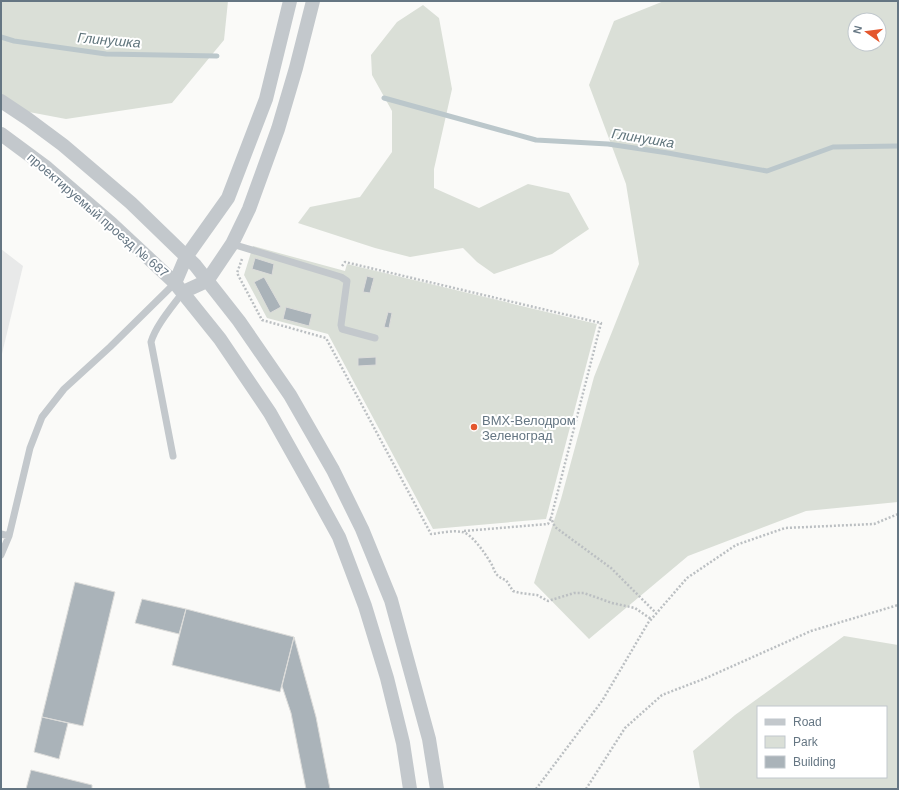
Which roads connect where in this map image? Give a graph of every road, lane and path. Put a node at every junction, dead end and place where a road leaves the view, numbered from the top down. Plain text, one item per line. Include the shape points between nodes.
1 (290, 1) edge
2 (313, 1) edge
3 (1, 101) edge
4 (1, 134) edge
5 (239, 247) junction
6 (186, 257) junction
7 (334, 265) dead end
8 (207, 281) junction
9 (179, 288) junction
10 (375, 338) dead end
11 (173, 456) dead end
12 (898, 514) edge
13 (551, 518) junction
14 (461, 531) junction
15 (1, 534) edge
16 (9, 536) junction
17 (1, 555) edge
18 (898, 605) edge
19 (656, 613) junction
20 (651, 619) junction
21 (410, 789) edge
22 (437, 789) edge
23 (536, 789) edge
24 (586, 789) edge

1 - 6 street, проектируемый проезд № 687 via 266,99 228,198
2 - 5 street via 278,129 249,209
3 - 6 street, проектируемый проезд № 687 via 63,145 131,204
4 - 9 street, проектируемый проезд № 687 via 47,168 112,224
5 - 8 street
5 - 10 lane via 341,277 347,282 342,329
5 - 14 path via 237,273 262,320 326,338 431,534
6 - 8 street, проектируемый проезд № 687
6 - 9 street, проектируемый проезд № 687
7 - 13 path via 342,267 345,262 602,323
8 - 9 street
8 - 22 street, проектируемый проезд № 687 via 239,321 290,395 333,470 362,529 391,600 429,739
9 - 11 lane via 152,342
9 - 16 lane via 64,389 42,417 30,448
9 - 21 street, проектируемый проезд № 687 via 220,340 270,413 338,537 365,606 386,678 403,743
12 - 19 path via 874,524 785,528 736,545 687,578
13 - 14 path via 548,524
13 - 19 path via 555,527 611,568
14 - 20 path via 469,534 493,570 500,578 506,580 513,591 537,595 548,601 574,593 584,593 635,608
15 - 16 lane
16 - 17 lane
18 - 24 path via 811,631 662,695 625,728
19 - 20 path
20 - 23 path via 602,701

